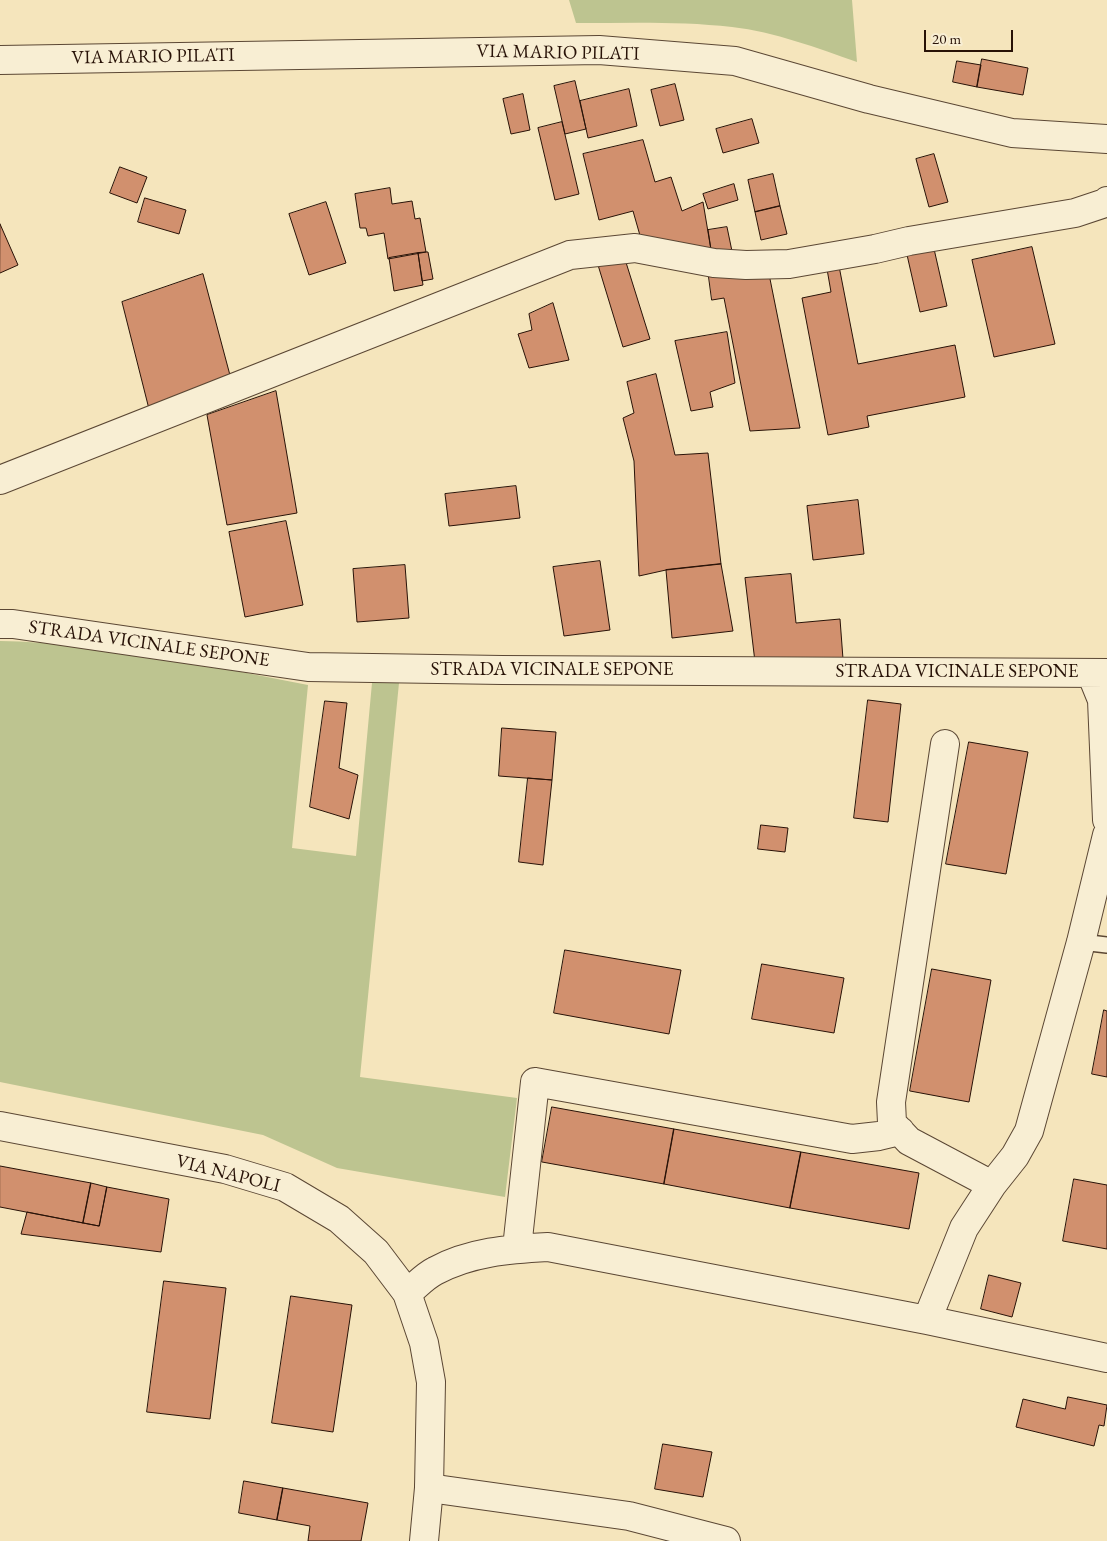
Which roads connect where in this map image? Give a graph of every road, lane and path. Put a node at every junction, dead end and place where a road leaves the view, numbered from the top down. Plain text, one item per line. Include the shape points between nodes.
1 (0, 60) edge
2 (1107, 139) edge
3 (1107, 200) edge
4 (0, 480) edge
5 (0, 624) edge
6 (1099, 673) edge
7 (945, 744) dead end
8 (1107, 820) edge
9 (1107, 835) edge
10 (1094, 944) edge
11 (0, 1126) edge
12 (900, 1131) junction
13 (992, 1185) junction
14 (517, 1248) junction
15 (407, 1293) junction
16 (927, 1320) junction
17 (1107, 1358) edge
18 (428, 1488) junction
19 (424, 1541) edge
20 (726, 1541) edge

1 - 2 street, VIA MARIO PILATI via 599,50 735,61 868,99 1012,133
3 - 4 street via 1075,213 789,264 714,263 635,248 570,255
5 - 6 street, STRADA VICINALE SEPONE via 308,667
6 - 8 street
7 - 12 street via 891,1102 892,1123
9 - 10 street
10 - 13 street via 1029,1131 1015,1156
11 - 15 street, VIA NAPOLI via 225,1169 285,1187 339,1220 376,1252
12 - 13 street via 909,1141
12 - 14 street via 852,1139 535,1082
13 - 16 street via 964,1228
14 - 15 street via 472,1255 433,1272
14 - 16 street via 548,1247
15 - 18 street, VIA NAPOLI via 424,1344 431,1382
16 - 17 street
18 - 19 street, VIA NAPOLI
18 - 20 street via 628,1516

